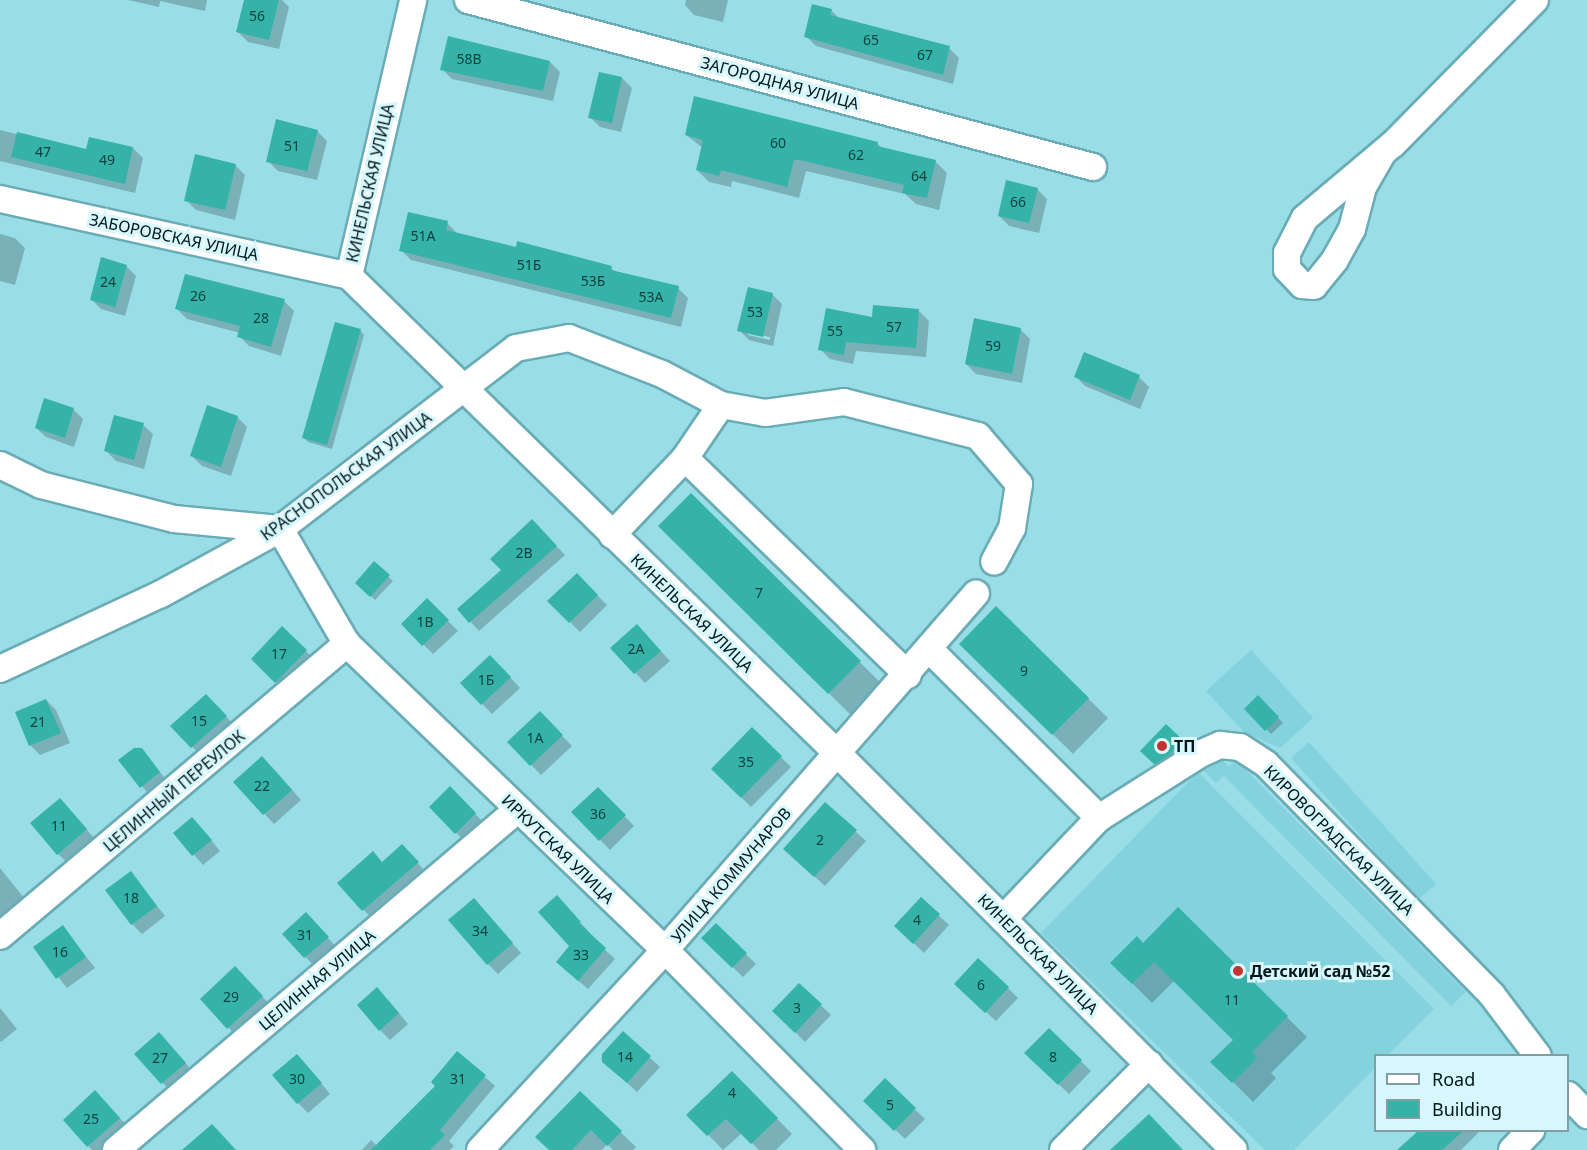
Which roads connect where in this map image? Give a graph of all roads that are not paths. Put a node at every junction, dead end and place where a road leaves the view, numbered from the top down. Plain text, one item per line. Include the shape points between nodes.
1 (412, 0) edge
2 (468, 0) edge
3 (1535, 0) edge
4 (1382, 154) dead end
5 (1093, 167) dead end
6 (0, 199) edge
7 (349, 276) junction
8 (464, 389) junction
9 (721, 405) junction
10 (685, 458) junction
11 (0, 465) edge
12 (280, 529) junction
13 (612, 535) junction
14 (994, 562) dead end
15 (975, 594) dead end
16 (347, 644) junction
17 (929, 649) junction
18 (0, 669) edge
19 (908, 675) junction
20 (837, 753) junction
21 (517, 810) junction
22 (1099, 818) junction
23 (1003, 919) junction
24 (0, 936) edge
25 (665, 950) junction
26 (1537, 1054) edge
27 (1149, 1064) junction
28 (1569, 1096) edge
29 (1587, 1115) edge
30 (1530, 1132) edge
31 (486, 1148) edge
32 (116, 1150) edge
33 (862, 1150) edge
34 (1063, 1150) edge
35 (1234, 1150) edge
36 (1512, 1150) edge

1 - 7 street, КИНЕЛЬСКАЯ УЛИЦА
2 - 5 street, ЗАГОРОДНАЯ УЛИЦА
3 - 4 street via 1393,144 1305,218 1287,253 1287,269 1302,285 1314,286 1335,260 1352,229 1363,187
6 - 7 street, ЗАБОРОВСКАЯ УЛИЦА
7 - 8 street, КИНЕЛЬСКАЯ УЛИЦА
8 - 9 street, КРАСНОПОЛЬСКАЯ УЛИЦА via 516,348 569,338 662,374
8 - 12 street, КРАСНОПОЛЬСКАЯ УЛИЦА
8 - 13 street, КИНЕЛЬСКАЯ УЛИЦА
9 - 10 street
9 - 14 street, КРАСНОПОЛЬСКАЯ УЛИЦА via 765,412 844,402 978,436 1019,484 1012,528
10 - 13 street
10 - 19 street
11 - 12 street via 41,484 174,519
12 - 16 street, ИРКУТСКАЯ УЛИЦА
12 - 18 street, КРАСНОПОЛЬСКАЯ УЛИЦА via 161,594
13 - 20 street, КИНЕЛЬСКАЯ УЛИЦА
15 - 17 street, УЛИЦА КОММУНАРОВ
16 - 21 street, ИРКУТСКАЯ УЛИЦА
16 - 24 street, ЦЕЛИННЫЙ ПЕРЕУЛОК
17 - 19 street, УЛИЦА КОММУНАРОВ
17 - 22 street
19 - 20 street, УЛИЦА КОММУНАРОВ
20 - 23 street, КИНЕЛЬСКАЯ УЛИЦА
20 - 25 street, УЛИЦА КОММУНАРОВ
21 - 25 street, ИРКУТСКАЯ УЛИЦА
21 - 32 street, ЦЕЛИННАЯ УЛИЦА
22 - 23 street, КИРОВОГРАДСКАЯ УЛИЦА
22 - 26 street, КИРОВОГРАДСКАЯ УЛИЦА via 1202,753 1220,745 1240,747 1266,764 1492,994
23 - 27 street, КИНЕЛЬСКАЯ УЛИЦА
25 - 31 street, УЛИЦА КОММУНАРОВ
25 - 33 street, ИРКУТСКАЯ УЛИЦА
27 - 34 street
27 - 35 street, КИНЕЛЬСКАЯ УЛИЦА
28 - 29 street
30 - 36 street

